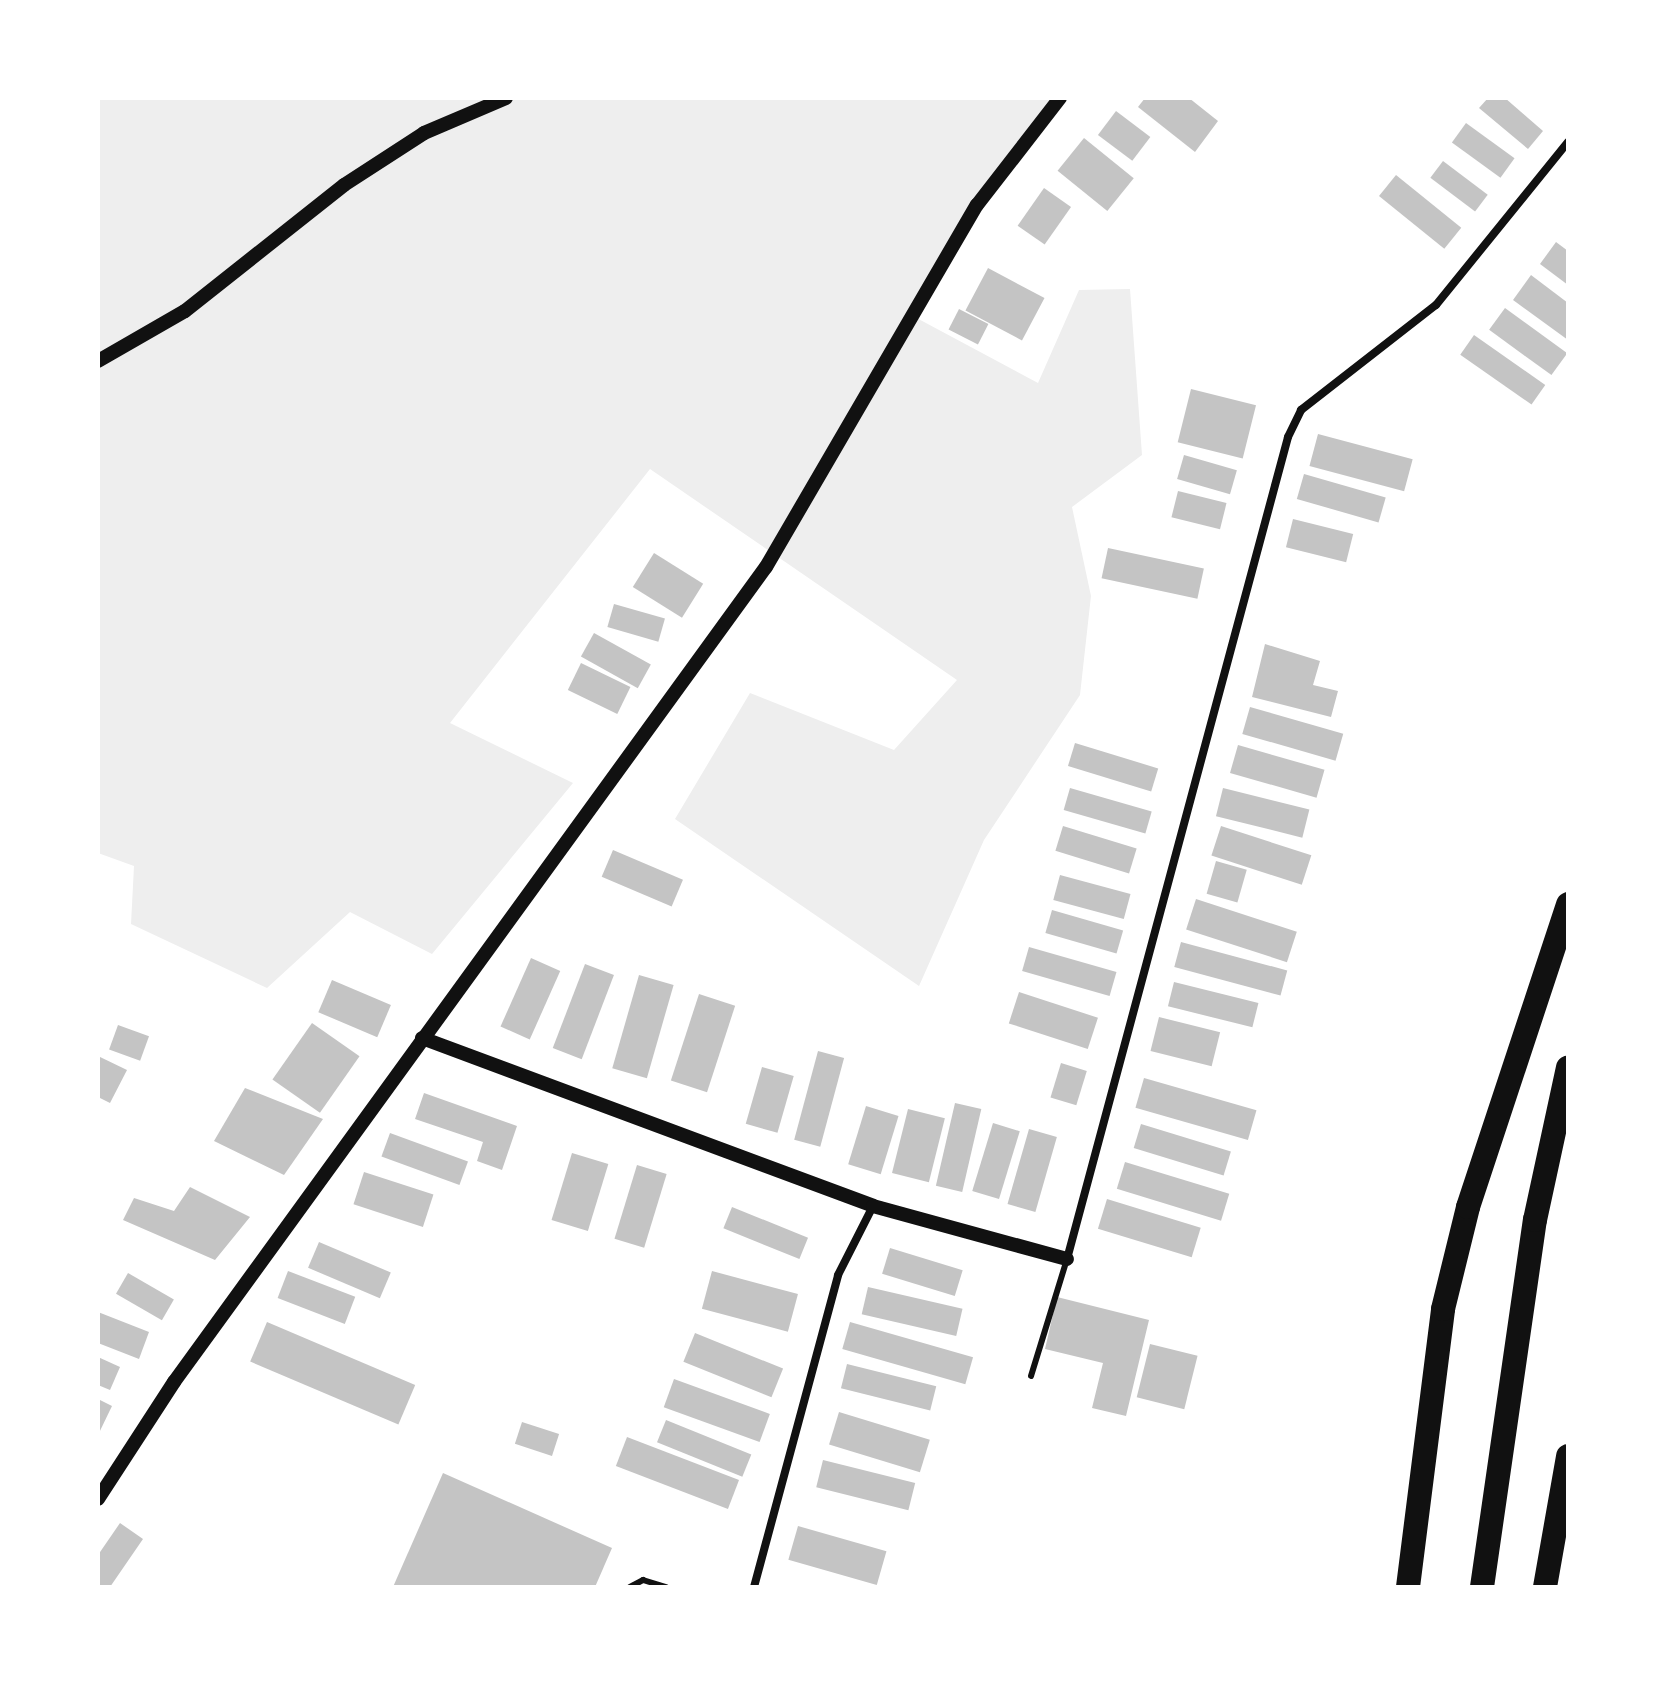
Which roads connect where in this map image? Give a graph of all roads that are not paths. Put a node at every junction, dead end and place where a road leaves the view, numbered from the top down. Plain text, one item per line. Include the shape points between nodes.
1 (506, 98) edge
2 (1060, 98) edge
3 (1568, 142) edge
4 (98, 361) edge
5 (1568, 904) edge
6 (422, 1038) junction
7 (1568, 1068) edge
8 (873, 1206) junction
9 (1067, 1259) junction
10 (1031, 1376) dead end
11 (1568, 1456) edge
12 (98, 1499) edge
13 (630, 1587) edge
14 (666, 1587) edge
15 (754, 1587) edge
16 (1408, 1587) edge
17 (1482, 1587) edge
18 (1545, 1587) edge

1 - 4 street via 411,142 185,311
2 - 6 street via 977,205 766,567
3 - 9 street via 1436,305 1301,410 1288,437
5 - 16 highway via 1468,1207 1443,1309
6 - 8 street
6 - 12 street
7 - 17 highway via 1535,1220
8 - 9 street
8 - 15 street via 838,1275
9 - 10 lane
11 - 18 highway
13 - 14 lane via 643,1580

